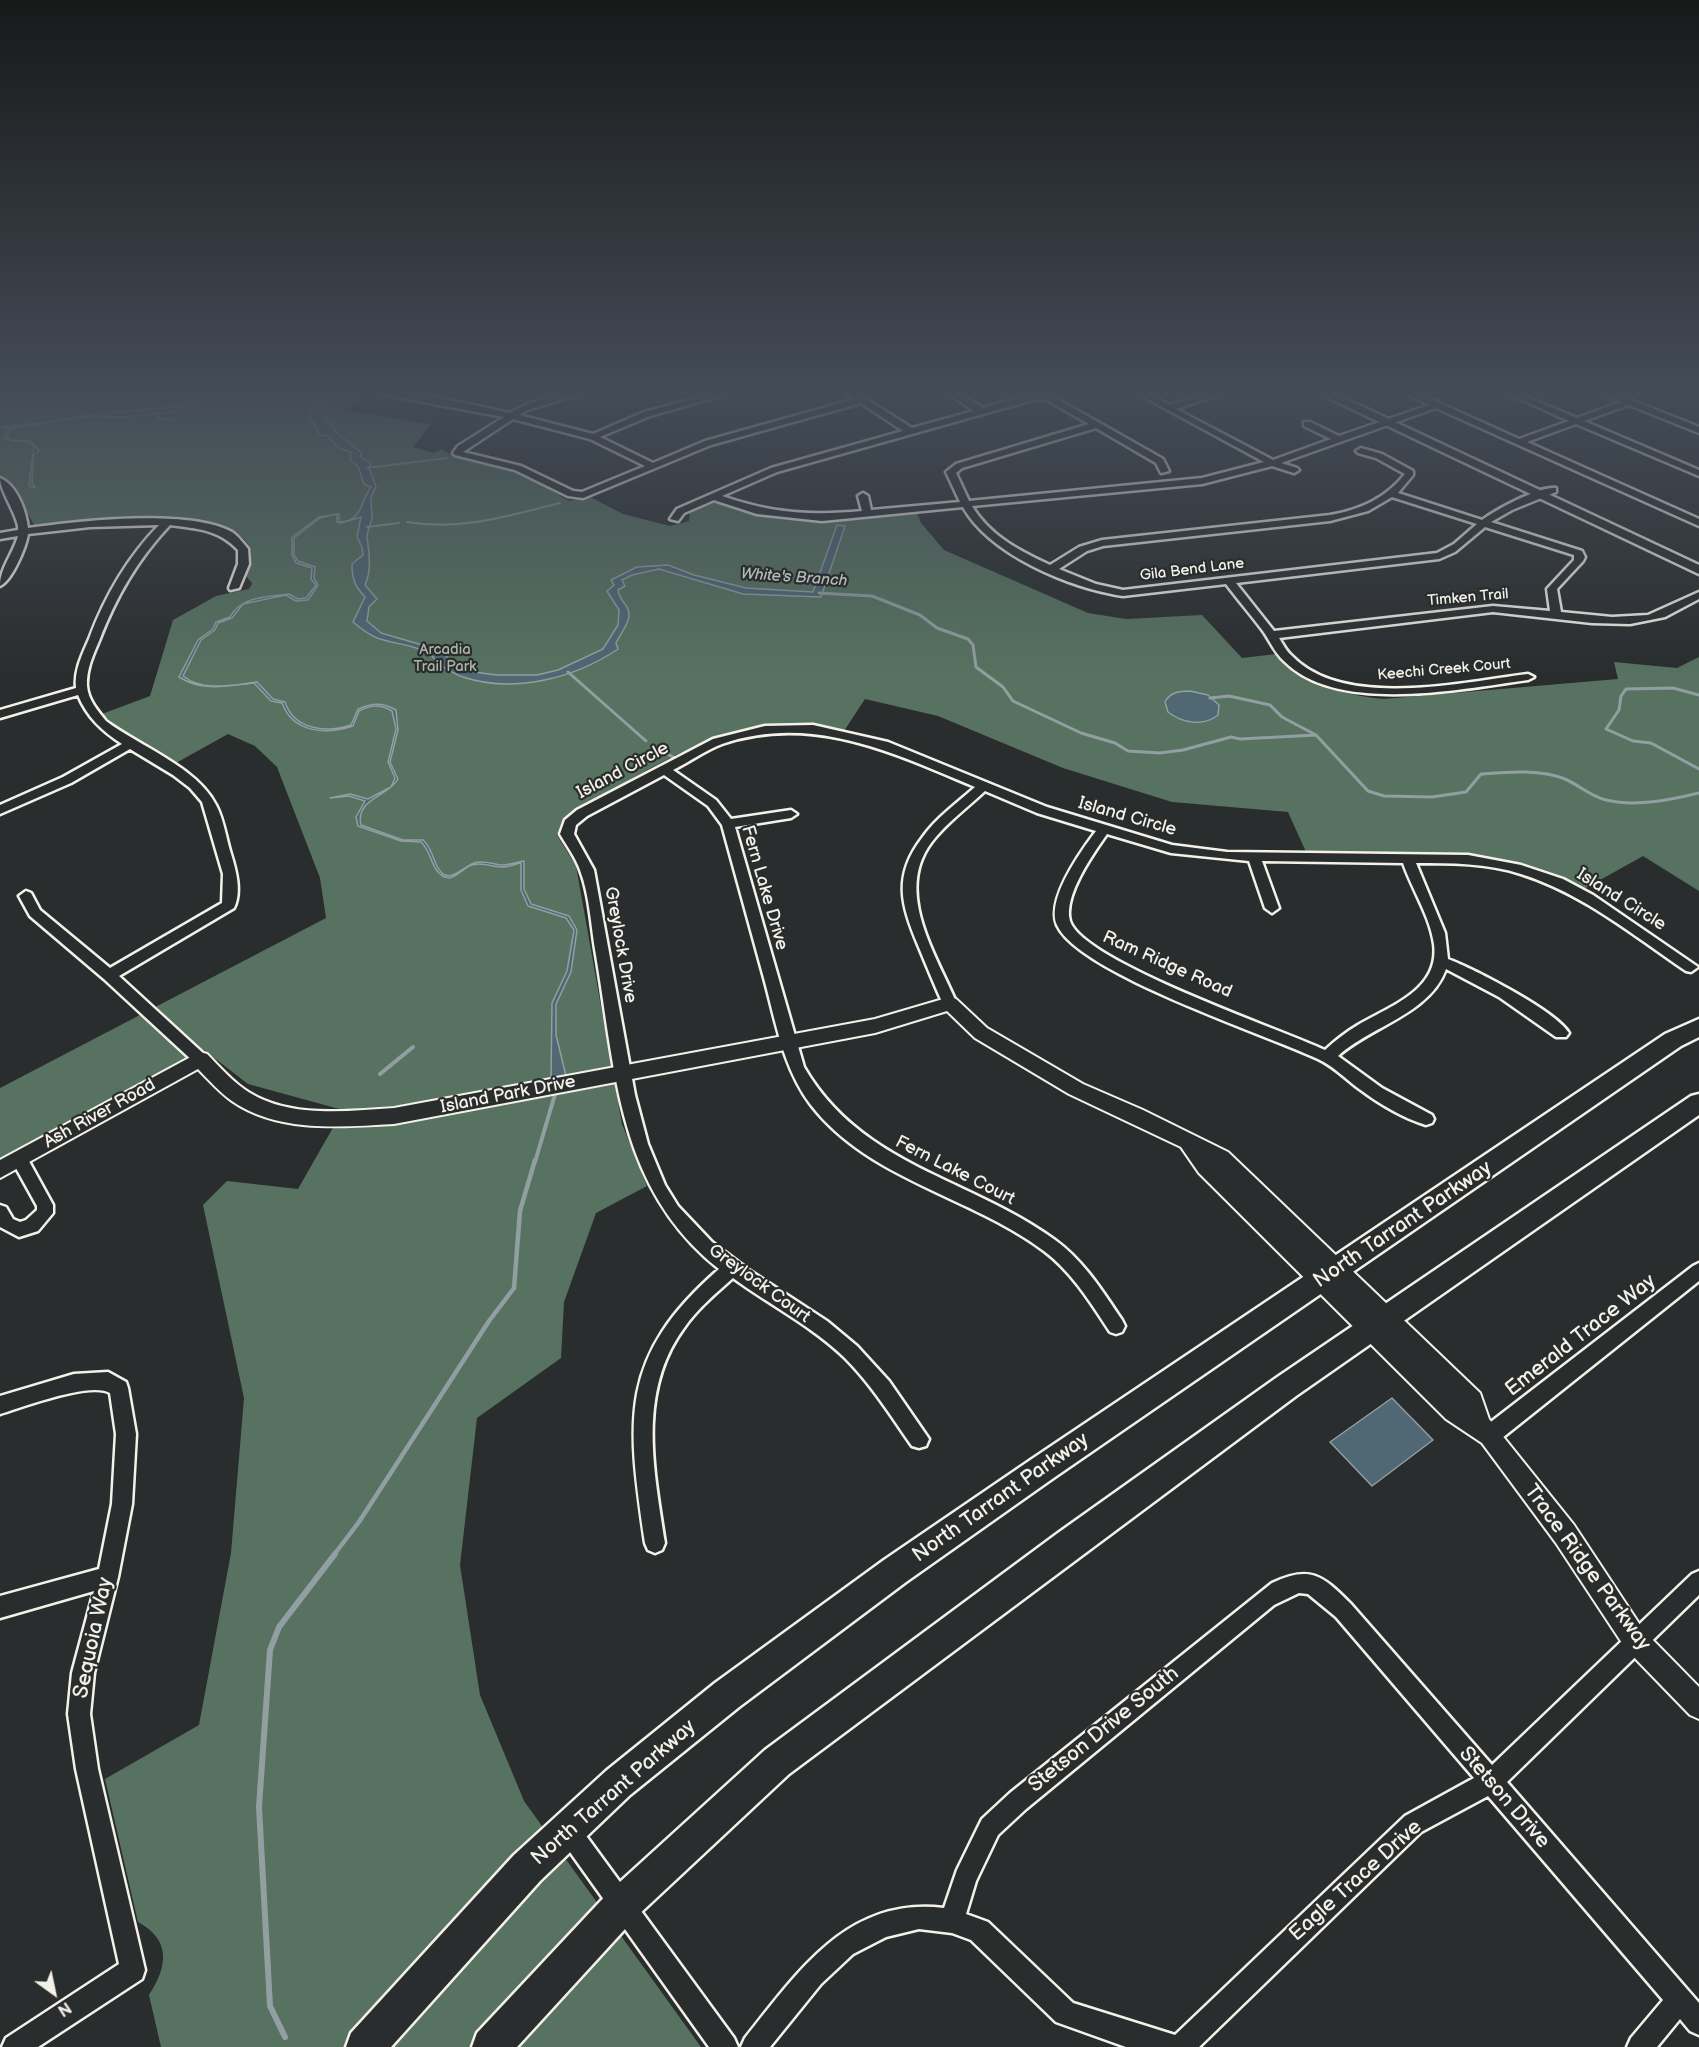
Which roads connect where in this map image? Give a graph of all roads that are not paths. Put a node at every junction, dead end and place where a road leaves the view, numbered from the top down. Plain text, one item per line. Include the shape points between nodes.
1 (2, 486) edge
2 (559, 487) edge
3 (600, 487) edge
4 (735, 487) edge
5 (959, 487) edge
6 (1146, 487) edge
7 (1398, 487) edge
8 (1532, 487) edge
9 (1533, 487) edge
10 (1617, 487) edge
11 (1540, 490) junction
12 (1392, 494) junction
13 (712, 496) junction
14 (863, 496) dead end
15 (968, 504) junction
16 (867, 514) junction
17 (675, 519) dead end
18 (1485, 522) junction
19 (1699, 523) edge
20 (167, 524) junction
21 (24, 531) junction
22 (0, 536) edge
23 (1699, 557) edge
24 (1051, 569) junction
25 (1699, 570) edge
26 (1229, 581) junction
27 (0, 583) edge
28 (234, 588) dead end
29 (1699, 595) edge
30 (1556, 613) junction
31 (1272, 635) junction
32 (1528, 677) dead end
33 (82, 690) junction
34 (0, 714) edge
35 (132, 743) junction
36 (664, 770) junction
37 (983, 786) junction
38 (0, 810) edge
39 (790, 814) dead end
40 (728, 824) junction
41 (567, 828) joint
42 (1103, 830) junction
43 (1254, 856) junction
44 (1408, 858) junction
45 (26, 896) dead end
46 (1272, 908) dead end
47 (1442, 962) junction
48 (1691, 967) dead end
49 (109, 975) junction
50 (950, 1004) junction
51 (1699, 1027) edge
52 (1560, 1033) dead end
53 (789, 1043) junction
54 (1327, 1057) junction
55 (200, 1059) junction
56 (623, 1073) junction
57 (1699, 1103) edge
58 (1426, 1119) dead end
59 (19, 1159) junction
60 (0, 1170) edge
61 (0, 1212) edge
62 (732, 1268) junction
63 (1699, 1271) edge
64 (1330, 1275) junction
65 (1379, 1324) junction
66 (1116, 1326) dead end
67 (0, 1406) edge
68 (1485, 1430) junction
69 (919, 1439) dead end
70 (655, 1543) dead end
71 (108, 1577) junction
72 (1304, 1581) joint
73 (1699, 1581) edge
74 (0, 1607) edge
75 (1635, 1640) junction
76 (1699, 1706) edge
77 (1490, 1782) junction
78 (568, 1830) junction
79 (623, 1904) junction
80 (952, 1921) junction
81 (1680, 2000) junction
82 (1699, 2022) edge
83 (15, 2047) edge
84 (365, 2047) edge
85 (491, 2047) edge
86 (725, 2047) edge
87 (754, 2047) edge
88 (1172, 2047) edge
89 (1181, 2047) edge
90 (1640, 2047) edge

1 - 21 street via 17,507
2 - 3 street via 578,495
4 - 13 street
5 - 15 street, Gila Bend Lane
6 - 15 street
7 - 12 street
8 - 11 main road
9 - 11 main road
10 - 19 street
11 - 18 street, Gila Bend Lane
11 - 23 main road
11 - 25 main road
12 - 18 street
12 - 24 street via 1368,509 1344,515 1102,543 1083,549
13 - 16 street via 733,505 787,516
13 - 17 street via 680,511
14 - 16 street
15 - 16 street
15 - 24 street, Gila Bend Lane via 991,537
18 - 26 street, Gila Bend Lane via 1462,544 1439,556
18 - 30 street via 1578,553 1578,561 1552,589
20 - 21 street via 84,524
20 - 28 street via 206,526 237,539 244,550 244,560
20 - 33 street via 142,548 103,615 81,676
21 - 22 street
21 - 27 street via 23,541
24 - 26 street, Gila Bend Lane via 1109,593 1123,594
26 - 31 street, Keechi Creek Court
29 - 30 street, Timken Trail via 1649,618 1620,620
30 - 31 street, Timken Trail via 1493,609
31 - 32 street, Keechi Creek Court via 1289,660 1304,671 1337,685 1373,692
33 - 34 street
33 - 35 street via 98,719
35 - 38 street via 68,780
35 - 49 street via 185,778 206,799 233,882 229,905
36 - 37 street, Island Circle via 717,742 747,733 813,729 884,745
36 - 40 street, Fern Lake Drive via 712,803
36 - 41 street, Island Circle via 582,813
37 - 42 street, Island Circle
37 - 50 street, Trace Ridge Parkway via 919,849 908,874 911,911
39 - 40 street
40 - 53 street, Fern Lake Drive
41 - 56 street, Greylock Drive via 588,876
42 - 43 street, Island Circle via 1180,851
42 - 54 street, Ram Ridge Road via 1062,907 1064,925 1077,943 1118,968
43 - 44 street, Island Circle
43 - 46 street
44 - 47 street via 1438,935
44 - 48 street, Island Circle via 1485,861 1541,875 1588,898
45 - 49 street, Island Park Drive via 35,914
47 - 52 street via 1476,975 1519,1001
47 - 54 street via 1431,985 1421,995 1352,1036
49 - 55 street, Island Park Drive
50 - 53 street, Island Park Drive via 874,1026
50 - 64 street, Trace Ridge Parkway via 981,1033 1076,1089 1189,1144 1206,1167
51 - 64 main road, North Tarrant Parkway via 1672,1040
53 - 56 street, Island Park Drive
53 - 66 street, Fern Lake Court via 796,1067 827,1113 876,1153 1010,1221 1050,1246 1083,1276
54 - 58 street, Ram Ridge Road via 1372,1089
55 - 56 street, Island Park Drive via 243,1098 272,1111 315,1118 394,1116
55 - 59 street, Ash River Road
56 - 62 street, Greylock Court via 636,1134 664,1200 689,1231
57 - 65 main road
59 - 60 street, Ash River Road
59 - 61 street via 45,1205 45,1213 32,1226 19,1230 7,1224
62 - 69 street, Greylock Court via 858,1358
62 - 70 street via 673,1328 655,1357 642,1399 645,1474
63 - 68 street, Emerald Trace Way
64 - 65 street, Trace Ridge Parkway
64 - 78 main road, North Tarrant Parkway via 895,1571 727,1695 618,1783
65 - 68 street, Trace Ridge Parkway via 1454,1411
65 - 79 main road via 1088,1530 777,1762
67 - 71 street, Sequoia Way via 74,1383 108,1381 119,1388 126,1434 122,1504
68 - 75 street, Trace Ridge Parkway via 1565,1534
71 - 74 street
71 - 83 street, Sequoia Way via 83,1673 79,1714 87,1769 133,1970
72 - 77 street, Stetson Drive via 1343,1610
72 - 80 street, Stetson Drive South via 1289,1583 1267,1598 990,1827 965,1878
73 - 75 street, Eagle Trace Drive
75 - 76 street, Trace Ridge Parkway
75 - 77 street, Eagle Trace Drive
77 - 81 street, Stetson Drive
77 - 89 street, Eagle Trace Drive via 1413,1824
78 - 79 street
78 - 84 main road, North Tarrant Parkway via 466,1933
79 - 85 main road
79 - 86 street
80 - 87 street via 919,1917 883,1925 844,1945 812,1975
80 - 88 street via 979,1931 1065,2013
81 - 82 street, Stetson Drive
81 - 90 street

